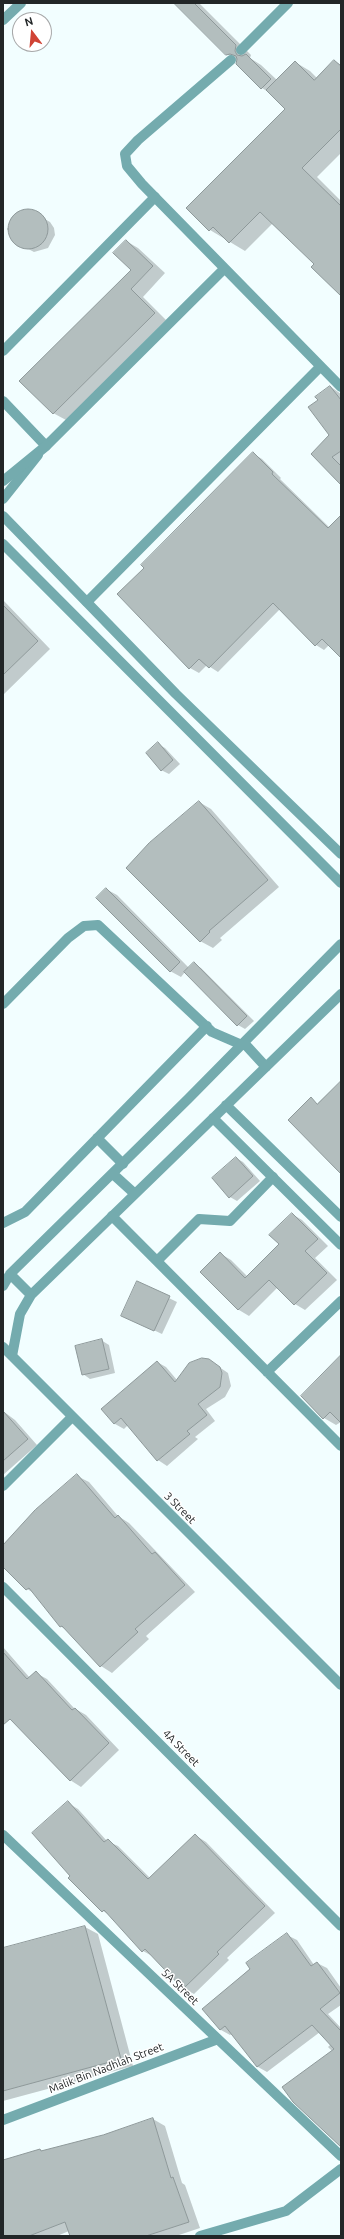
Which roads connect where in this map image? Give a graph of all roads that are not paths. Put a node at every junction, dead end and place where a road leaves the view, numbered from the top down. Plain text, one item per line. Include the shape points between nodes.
1 (21, 3) edge
2 (288, 3) edge
3 (3, 20) edge
4 (241, 50) dead end
5 (231, 60) dead end
6 (154, 197) junction
7 (224, 269) junction
8 (3, 351) edge
9 (320, 367) junction
10 (341, 387) edge
11 (3, 401) edge
12 (46, 446) junction
13 (3, 481) edge
14 (3, 499) edge
15 (3, 516) edge
16 (3, 544) edge
17 (87, 602) junction
18 (176, 694) junction
19 (164, 707) junction
20 (341, 854) edge
21 (341, 883) edge
22 (341, 944) edge
23 (341, 994) edge
24 (3, 1004) edge
25 (207, 1026) junction
26 (243, 1044) junction
27 (266, 1067) junction
28 (226, 1105) junction
29 (213, 1118) junction
30 (97, 1138) junction
31 (123, 1164) junction
32 (113, 1174) junction
33 (273, 1178) junction
34 (135, 1194) junction
35 (112, 1216) junction
36 (341, 1217) edge
37 (3, 1223) edge
38 (341, 1245) edge
39 (157, 1261) junction
40 (6, 1273) edge
41 (3, 1286) edge
42 (31, 1295) junction
43 (341, 1301) edge
44 (3, 1347) edge
45 (12, 1356) junction
46 (267, 1372) junction
47 (72, 1417) junction
48 (341, 1446) edge
49 (3, 1486) edge
50 (3, 1586) edge
51 (341, 1685) edge
52 (3, 1836) edge
53 (341, 1926) edge
54 (218, 2039) junction
55 (3, 2120) edge
56 (341, 2156) edge
57 (341, 2170) edge
58 (200, 2236) edge

1 - 3 street
2 - 4 street
5 - 6 street via 125,154 127,166
6 - 7 street
6 - 8 street
7 - 9 street
7 - 12 street
7 - 12 street
9 - 10 street
9 - 17 street
11 - 12 street
12 - 13 street
12 - 14 street
15 - 17 street
16 - 19 street
17 - 18 street
18 - 19 street
18 - 20 street
19 - 21 street
22 - 26 street
23 - 27 street
24 - 25 street via 68,938 84,926 98,925
25 - 26 street via 212,1032
25 - 30 street
26 - 27 street
26 - 31 street
27 - 28 street
28 - 29 street
28 - 36 street
29 - 33 street
29 - 34 street
30 - 31 street
30 - 37 street via 25,1212
31 - 32 street
32 - 34 street
32 - 40 street
33 - 38 street
33 - 39 street via 230,1221 199,1219
34 - 35 street
35 - 39 street
35 - 42 street
39 - 46 street
40 - 41 street
40 - 42 street
42 - 45 street via 20,1314
43 - 46 street
44 - 45 street, 3 Street
45 - 47 street, 3 Street
46 - 48 street
47 - 49 street
47 - 51 street, 3 Street
50 - 53 street, 4A Street
52 - 54 street, 5A Street
54 - 55 street, Malik Bin Nadhlah Street
54 - 56 street, 5A Street
57 - 58 street via 286,2211

